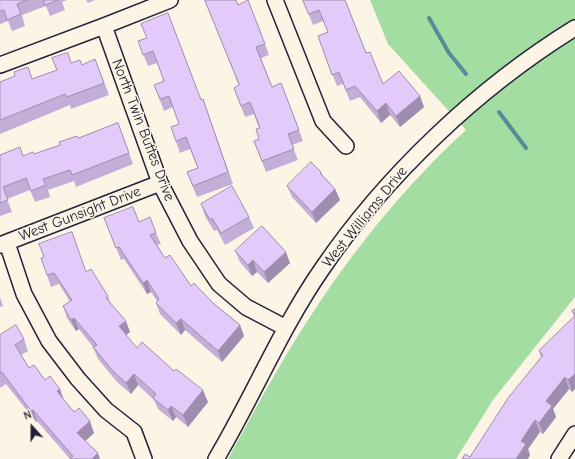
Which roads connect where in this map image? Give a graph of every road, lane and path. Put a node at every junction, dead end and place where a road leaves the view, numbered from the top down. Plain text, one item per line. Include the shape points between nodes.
1 (170, 0) edge
2 (276, 0) edge
3 (104, 26) junction
4 (575, 28) edge
5 (0, 65) edge
6 (346, 146) dead end
7 (160, 183) junction
8 (3, 244) edge
9 (286, 328) junction
10 (575, 434) edge
11 (144, 459) edge
12 (216, 459) edge
13 (560, 459) edge

1 - 3 street
2 - 6 street via 323,121
3 - 5 street
3 - 7 street, North Twin Buttes Drive
4 - 9 street, West Williams Drive via 493,88 420,152 361,217 322,269
7 - 8 street, West Gunsight Drive
7 - 9 street, North Twin Buttes Drive via 190,242 219,284 246,307
8 - 11 street via 24,294 49,342 106,410 134,432
9 - 12 street, West Williams Drive
10 - 13 street

